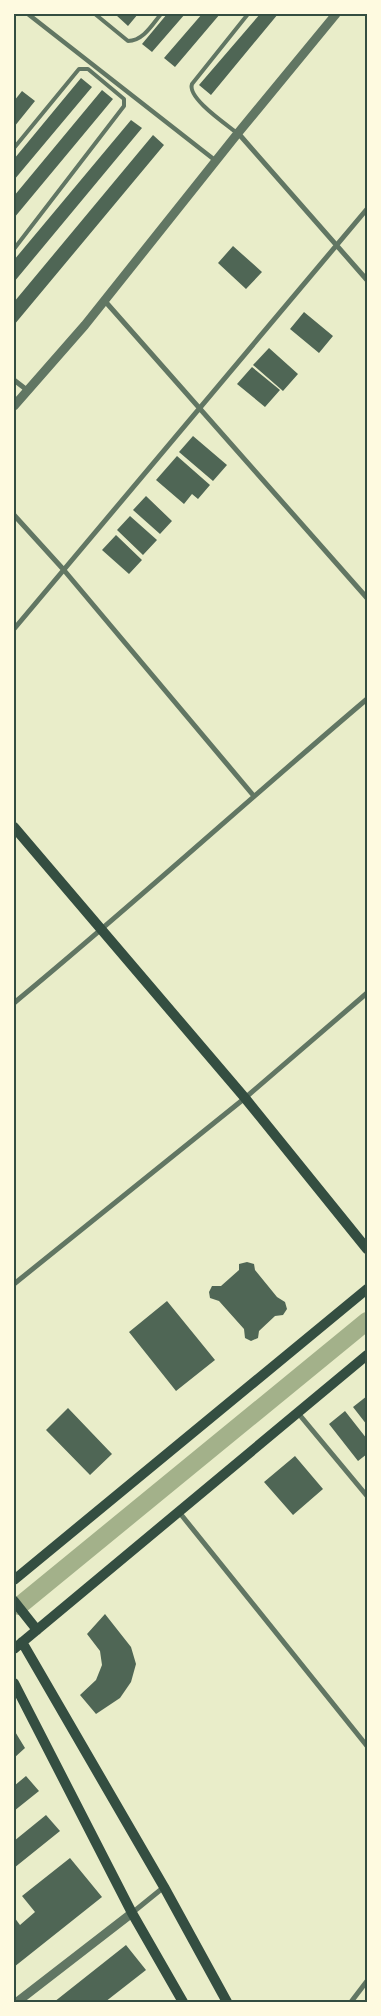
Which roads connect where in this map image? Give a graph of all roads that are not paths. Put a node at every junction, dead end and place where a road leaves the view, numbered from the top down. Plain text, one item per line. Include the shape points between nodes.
1 (28, 14) edge
2 (95, 14) edge
3 (161, 14) edge
4 (248, 14) edge
5 (336, 14) edge
6 (238, 133) junction
7 (14, 148) edge
8 (216, 161) junction
9 (367, 209) edge
10 (337, 245) junction
11 (14, 249) edge
12 (367, 280) edge
13 (104, 300) junction
14 (14, 380) edge
15 (27, 390) junction
16 (14, 406) edge
17 (199, 406) junction
18 (14, 515) edge
19 (63, 568) junction
20 (367, 598) edge
21 (14, 629) edge
22 (367, 699) edge
23 (253, 796) junction
24 (14, 827) edge
25 (102, 930) junction
26 (367, 993) edge
27 (14, 1003) edge
28 (245, 1098) junction
29 (367, 1250) edge
30 (14, 1284) edge
31 (367, 1290) edge
32 (367, 1355) edge
33 (298, 1413) junction
34 (367, 1496) edge
35 (179, 1512) junction
36 (14, 1580) edge
37 (14, 1601) edge
38 (37, 1630) junction
39 (18, 1645) edge
40 (14, 1682) edge
41 (367, 1746) edge
42 (164, 1887) junction
43 (132, 1912) junction
44 (367, 1981) edge
45 (17, 2002) edge
46 (183, 2002) edge
47 (228, 2002) edge
48 (351, 2002) edge

1 - 8 street
2 - 3 lane via 128,41 140,38
4 - 6 lane via 190,89 209,110
5 - 6 street
6 - 8 street
6 - 10 street
7 - 11 lane via 79,69 88,69 124,99 124,106
8 - 13 street
9 - 10 street
10 - 12 street
10 - 17 street
13 - 15 street
13 - 17 street
14 - 15 street
15 - 16 street
17 - 19 street
17 - 20 street
18 - 19 street
19 - 21 street
19 - 23 street
22 - 23 street
23 - 25 street
24 - 25 main road
25 - 27 street
25 - 28 main road
26 - 28 street
28 - 29 main road
28 - 30 street
31 - 36 main road
32 - 33 main road
33 - 34 street
33 - 35 main road
35 - 38 main road
35 - 41 street
37 - 38 main road
38 - 39 main road
39 - 42 main road
40 - 43 main road
42 - 43 street
42 - 47 main road
43 - 45 street
43 - 46 main road
44 - 48 street

